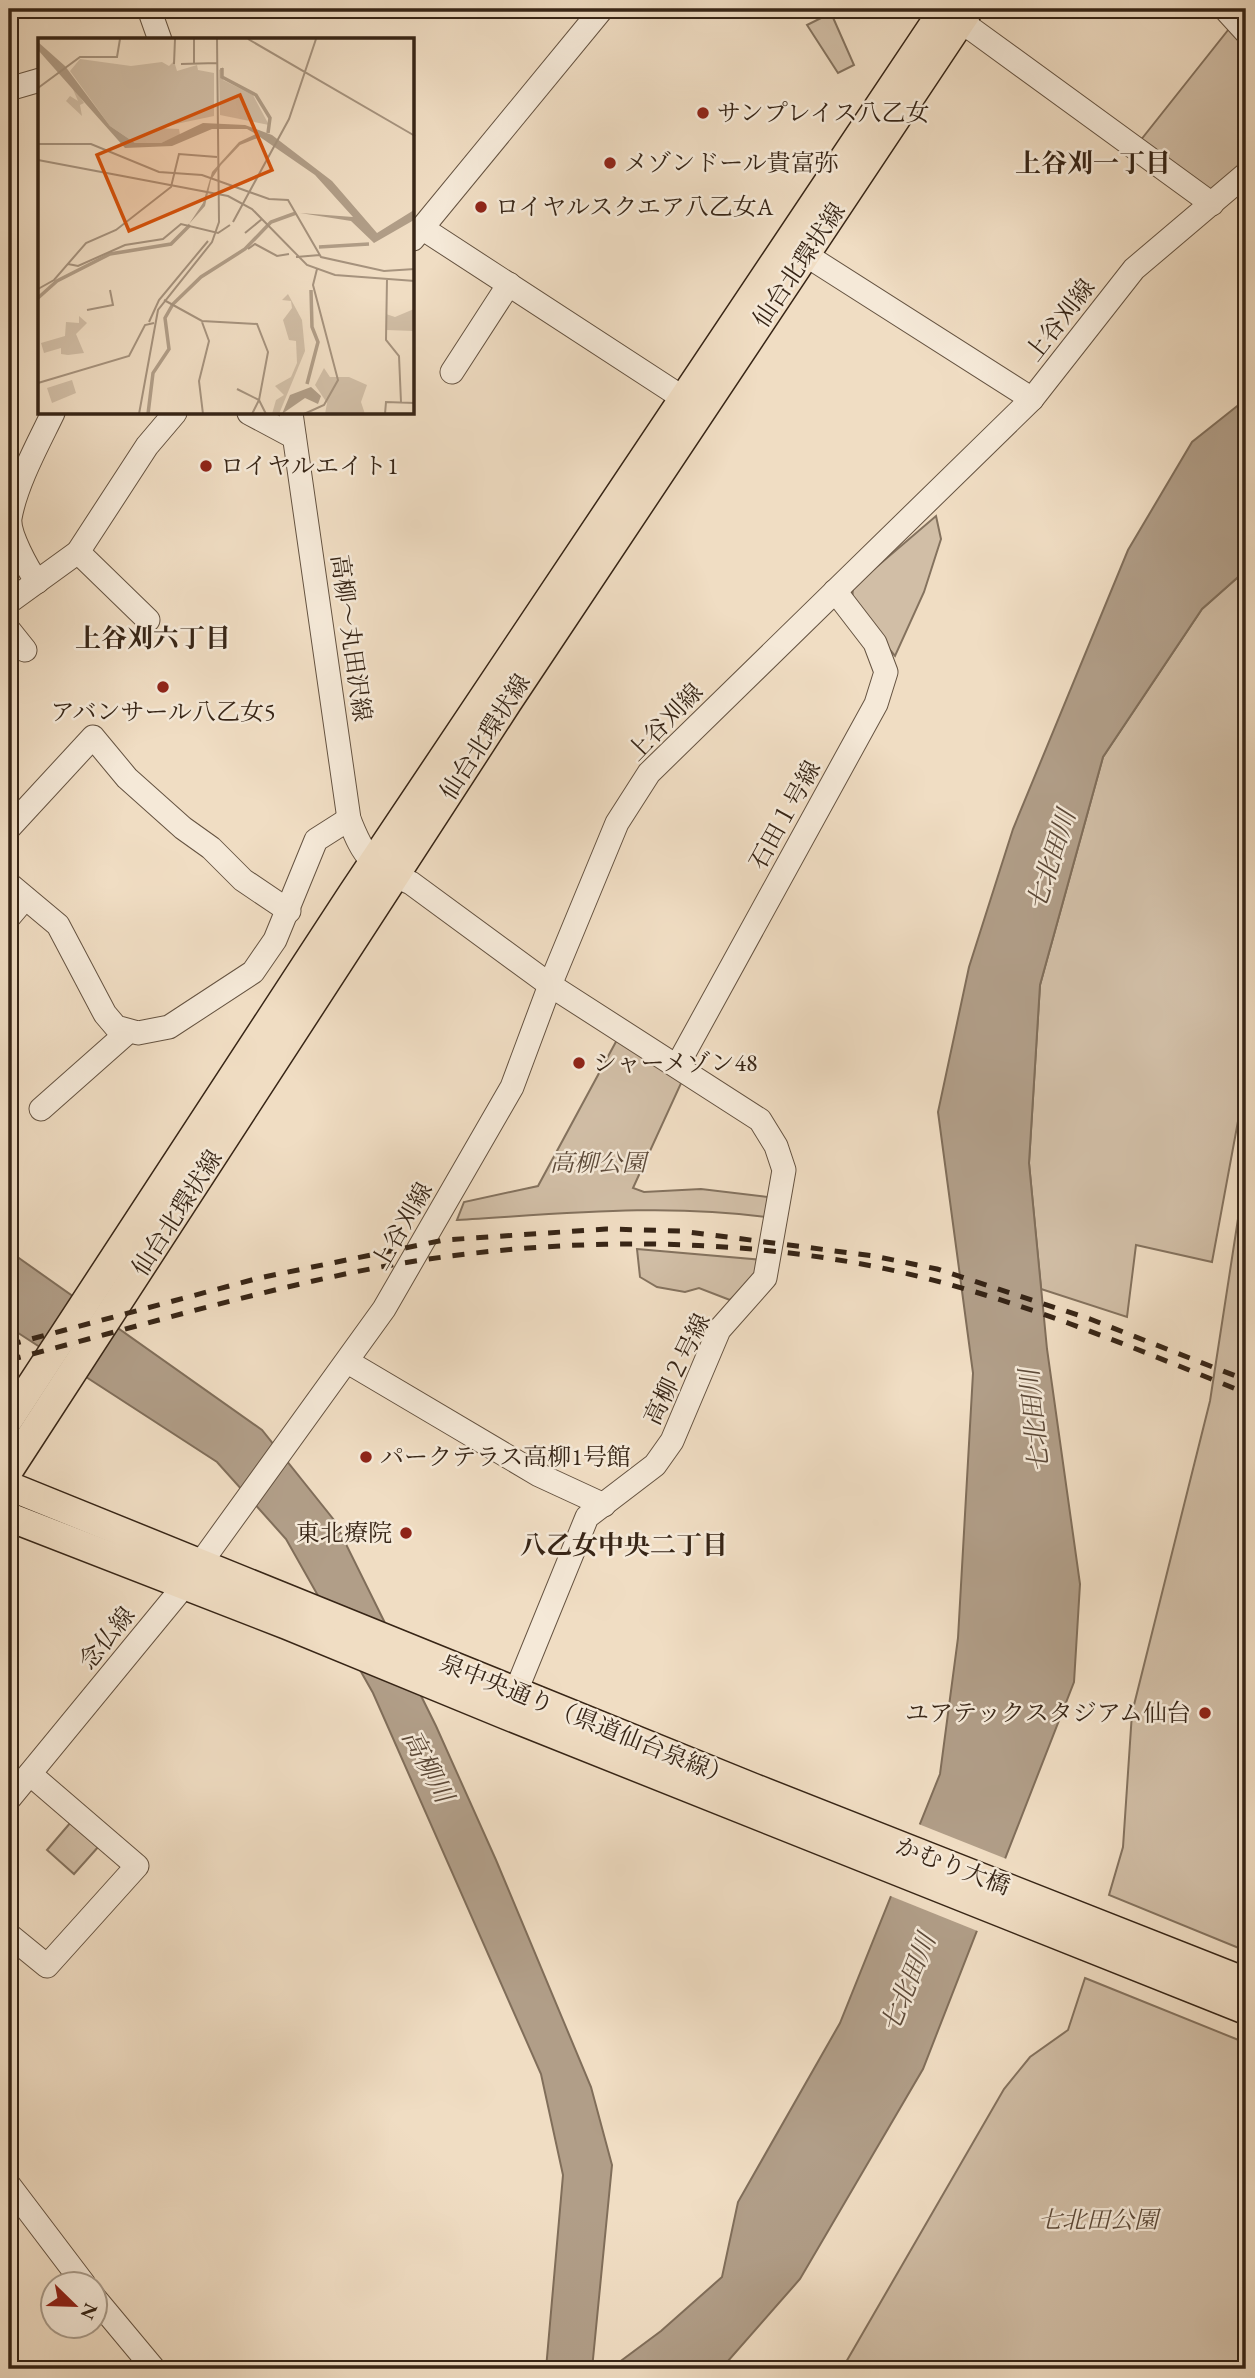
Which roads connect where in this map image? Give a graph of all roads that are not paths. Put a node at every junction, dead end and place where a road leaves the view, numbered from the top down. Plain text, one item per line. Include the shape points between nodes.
1 (149, 9) edge
2 (602, 9) edge
3 (1225, 9) edge
4 (949, 13) edge
5 (1246, 32) edge
6 (157, 38) edge
7 (38, 81) edge
8 (9, 89) edge
9 (1246, 174) edge
10 (1212, 204) junction
11 (417, 233) edge
12 (806, 255) junction
13 (509, 284) junction
14 (452, 372) dead end
15 (683, 398) junction
16 (1032, 398) junction
17 (52, 415) edge
18 (173, 415) edge
19 (253, 415) edge
20 (291, 415) edge
21 (294, 437) junction
22 (78, 552) junction
23 (37, 582) junction
24 (835, 591) junction
25 (9, 602) edge
26 (148, 620) dead end
27 (9, 630) edge
28 (25, 650) dead end
29 (349, 819) junction
30 (9, 828) edge
31 (385, 870) junction
32 (17, 891) edge
33 (289, 911) junction
34 (9, 917) edge
35 (550, 985) junction
36 (128, 1032) junction
37 (677, 1066) junction
38 (41, 1109) dead end
39 (348, 1362) junction
40 (9, 1419) edge
41 (9, 1470) edge
42 (9, 1486) edge
43 (604, 1505) junction
44 (242, 1507) joint
45 (9, 1517) edge
46 (201, 1563) junction
47 (184, 1586) junction
48 (516, 1690) junction
49 (30, 1774) junction
50 (9, 1799) edge
51 (749, 1800) junction
52 (9, 1935) edge
53 (1147, 1956) junction
54 (1246, 1982) edge
55 (1246, 2010) edge
56 (9, 2185) edge
57 (73, 2270) edge
58 (108, 2314) edge
59 (154, 2369) edge

1 - 6 street
2 - 11 street
3 - 5 street
4 - 10 street
4 - 12 main road, 仙台北環状線
4 - 15 main road, 仙台北環状線
7 - 8 street
9 - 10 street, 上谷刈線
10 - 16 street, 上谷刈線 via 1134,269
11 - 13 street
12 - 16 street
12 - 31 main road, 仙台北環状線
13 - 14 street
13 - 15 street
15 - 31 main road, 仙台北環状線
16 - 24 street, 上谷刈線
17 - 23 street via 9,520 25,565
18 - 22 street via 147,446
19 - 21 street
20 - 21 street, 高柳～丸田沢線
21 - 29 street, 高柳～丸田沢線
22 - 23 street
22 - 26 street
23 - 25 street
24 - 35 street, 上谷刈線 via 649,774 617,823
24 - 37 street, 石田１号線 via 875,643 886,672 876,704
27 - 28 street
29 - 31 street, 高柳～丸田沢線 via 362,852
29 - 33 street via 316,840
30 - 33 street via 93,737 127,778 183,828 243,880
31 - 35 street, 高柳２号線 via 411,883
31 - 40 main road, 仙台北環状線 via 92,1291
31 - 41 main road, 仙台北環状線 via 116,1306
32 - 34 street
32 - 36 street via 58,925 105,1014
33 - 36 street via 253,972 169,1027
35 - 37 street, 高柳２号線
35 - 39 street, 上谷刈線 via 512,1087 384,1309
36 - 38 street
37 - 43 street, 高柳２号線 via 760,1120 784,1170 765,1278 719,1330 673,1441 655,1465
39 - 43 street via 539,1475
39 - 44 street, 上谷刈線
42 - 46 main road
43 - 48 street, 高柳２号線 via 587,1517
44 - 46 street, 念仏線
45 - 47 main road
46 - 47 street, 念仏線
46 - 48 main road, 泉中央通り（県道仙台泉線）
47 - 49 street, 念仏線
47 - 51 main road, 泉中央通り（県道仙台泉線） via 430,1684
48 - 51 main road, 泉中央通り（県道仙台泉線）
49 - 50 street, 念仏線
49 - 52 street via 136,1866 47,1966
51 - 53 main road, かむり大橋
53 - 54 main road
53 - 55 main road
56 - 57 street
58 - 59 street

